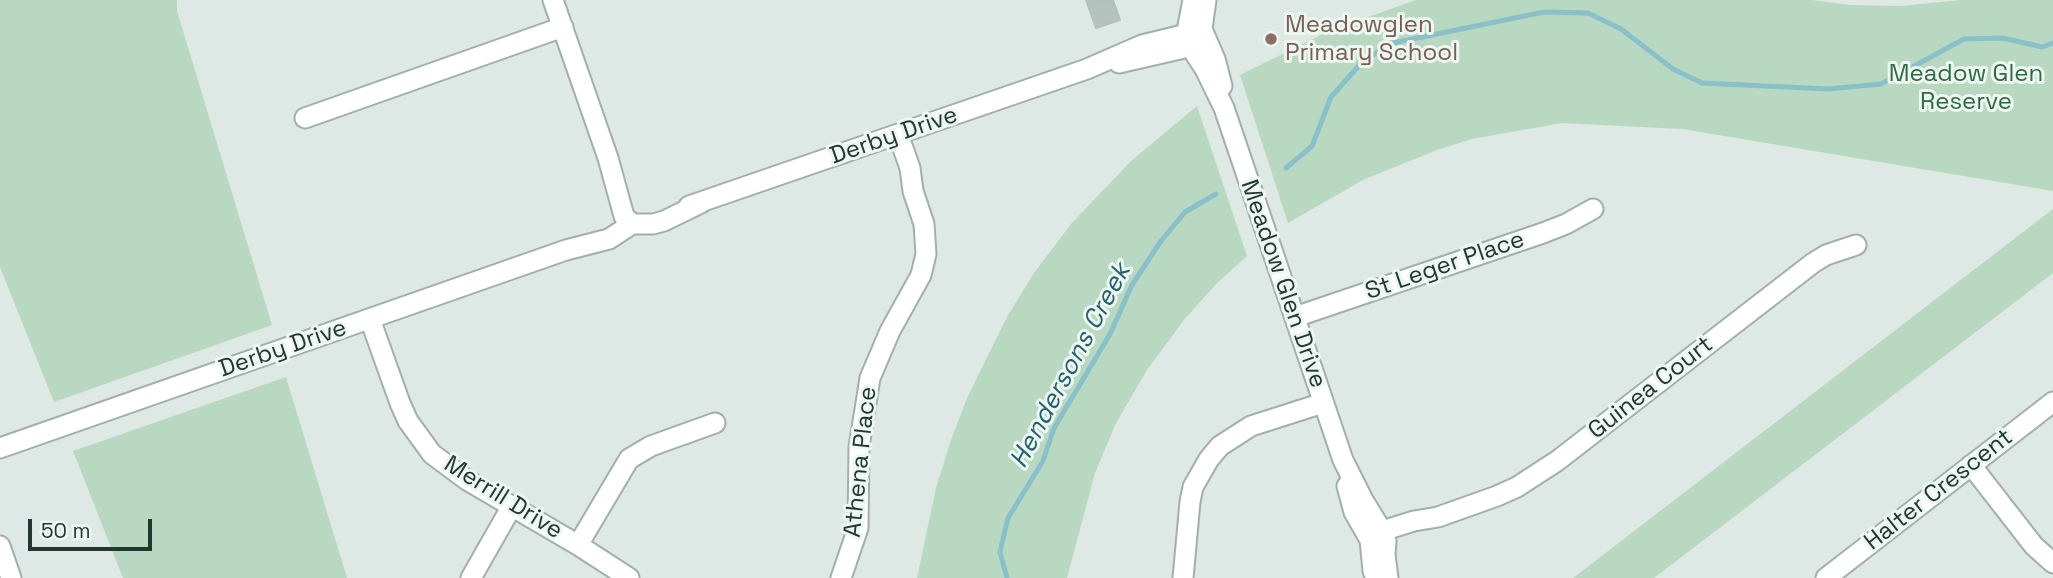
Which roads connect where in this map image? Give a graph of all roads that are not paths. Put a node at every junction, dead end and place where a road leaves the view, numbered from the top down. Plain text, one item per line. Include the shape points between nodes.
1 (553, 0) edge
2 (1193, 0) edge
3 (1206, 0) edge
4 (563, 27) junction
5 (1193, 38) junction
6 (305, 118) dead end
7 (892, 136) junction
8 (1593, 209) dead end
9 (629, 217) junction
10 (1856, 245) dead end
11 (1294, 317) junction
12 (370, 319) junction
13 (2053, 402) edge
14 (1323, 403) junction
15 (715, 423) dead end
16 (0, 448) edge
17 (1971, 465) junction
18 (513, 506) junction
19 (1380, 537) junction
20 (578, 545) junction
21 (0, 546) edge
22 (2053, 563) edge
23 (1829, 577) edge
24 (11, 578) edge
25 (471, 578) edge
26 (629, 578) edge
27 (841, 578) edge
28 (1183, 578) edge
29 (1376, 578) edge
30 (1388, 578) edge

1 - 4 street
2 - 5 street
3 - 5 street, Meadow Glen Drive
4 - 6 street
4 - 9 street
5 - 7 street, Derby Drive via 1147,58 1087,69
5 - 11 street, Meadow Glen Drive via 1220,74 1224,108
7 - 9 street, Derby Drive via 701,203
7 - 27 street, Athena Place via 910,167 926,254 916,286 870,378 859,447 858,528
8 - 11 street, St Leger Place via 1542,233
9 - 12 street, Derby Drive via 566,250
10 - 19 street, Guinea Court via 1814,263 1557,461 1497,496
11 - 14 street, Meadow Glen Drive
12 - 16 street, Derby Drive
12 - 18 street, Merrill Drive via 400,403 421,440 447,467
13 - 17 street, Halter Crescent
14 - 19 street, Meadow Glen Drive via 1343,460 1350,501
14 - 28 street via 1251,426 1209,459 1189,502
15 - 20 street via 650,446 629,459
17 - 22 street
17 - 23 street, Halter Crescent
18 - 20 street, Merrill Drive
18 - 25 street
19 - 29 street, Meadow Glen Drive via 1373,570
19 - 30 street, Meadow Glen Drive
20 - 26 street, Merrill Drive
21 - 24 street

